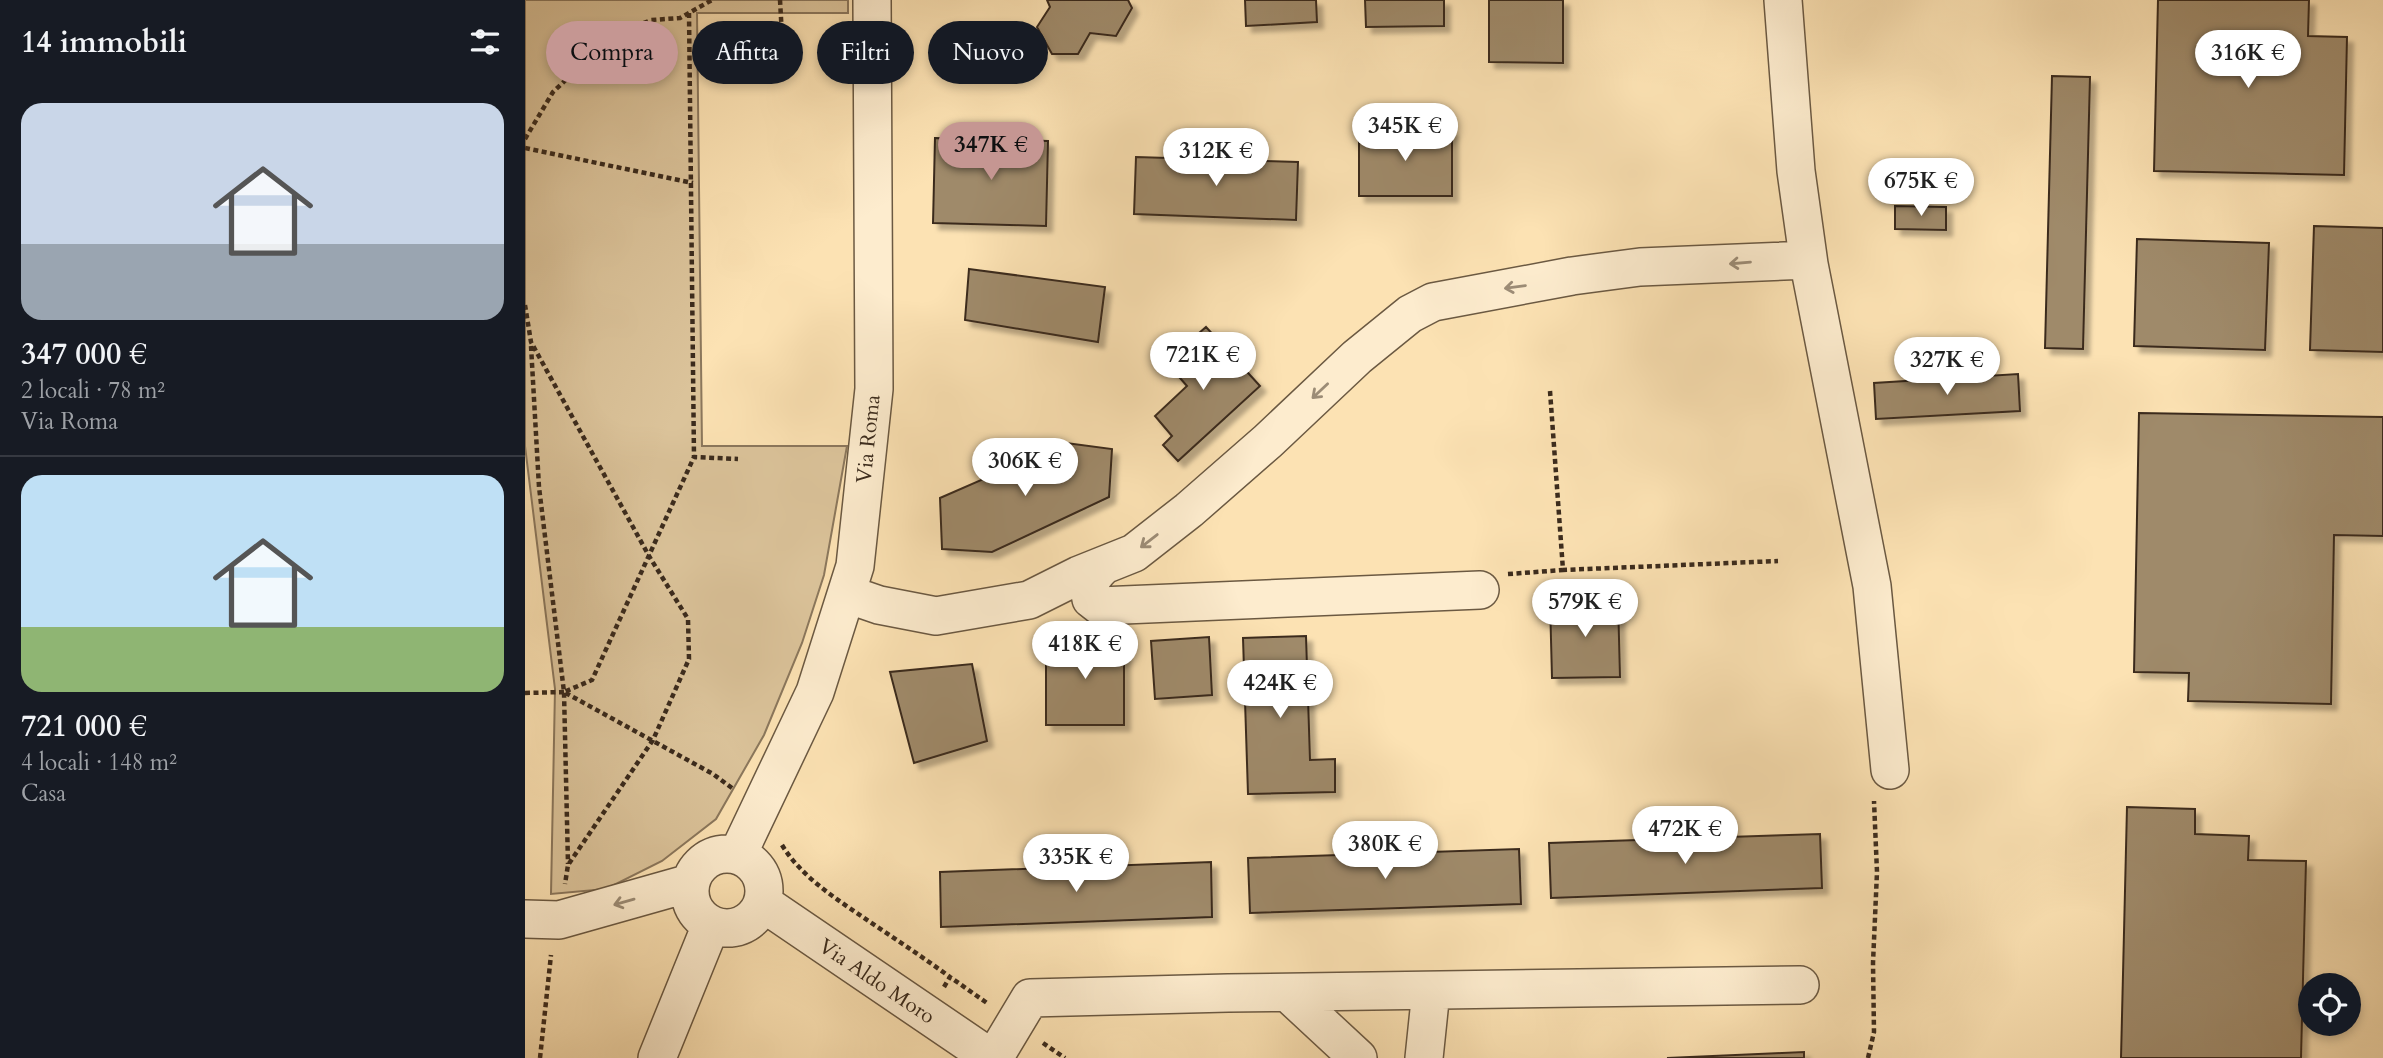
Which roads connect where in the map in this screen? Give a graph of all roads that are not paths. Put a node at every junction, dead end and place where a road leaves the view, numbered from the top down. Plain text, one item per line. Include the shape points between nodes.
1 (872, 0) edge
2 (1783, 0) edge
3 (1808, 260) junction
4 (1104, 565) junction
5 (1480, 590) road end
6 (846, 594) junction
7 (1890, 771) dead end
8 (738, 854) junction
9 (690, 883) junction
10 (763, 903) junction
11 (542, 920) edge
12 (711, 925) junction
13 (1800, 985) dead end
14 (1431, 991) junction
15 (1288, 993) junction
16 (657, 1058) edge
17 (992, 1058) edge
18 (1358, 1058) edge
19 (1425, 1058) edge

1 - 6 street, Via Roma via 874,390 855,566
2 - 3 street
3 -> 4 street via 1640,267 1433,302 1410,314 1357,357 1189,510 1134,553
3 - 7 street via 1873,586
4 - 5 street via 1088,587 1091,599 1100,606
4 - 6 street via 1029,600 936,615
6 - 8 street, Via Roma via 771,822
8 - 9 street via 725,853 704,861
8 - 10 street via 763,877
9 -> 11 street
9 - 12 street via 693,906
10 - 12 street via 748,923 735,928
10 - 17 street, Via Aldo Moro
12 - 16 street
13 - 14 street
14 - 15 street
14 - 19 street
15 - 17 street via 1030,998
15 - 18 street

